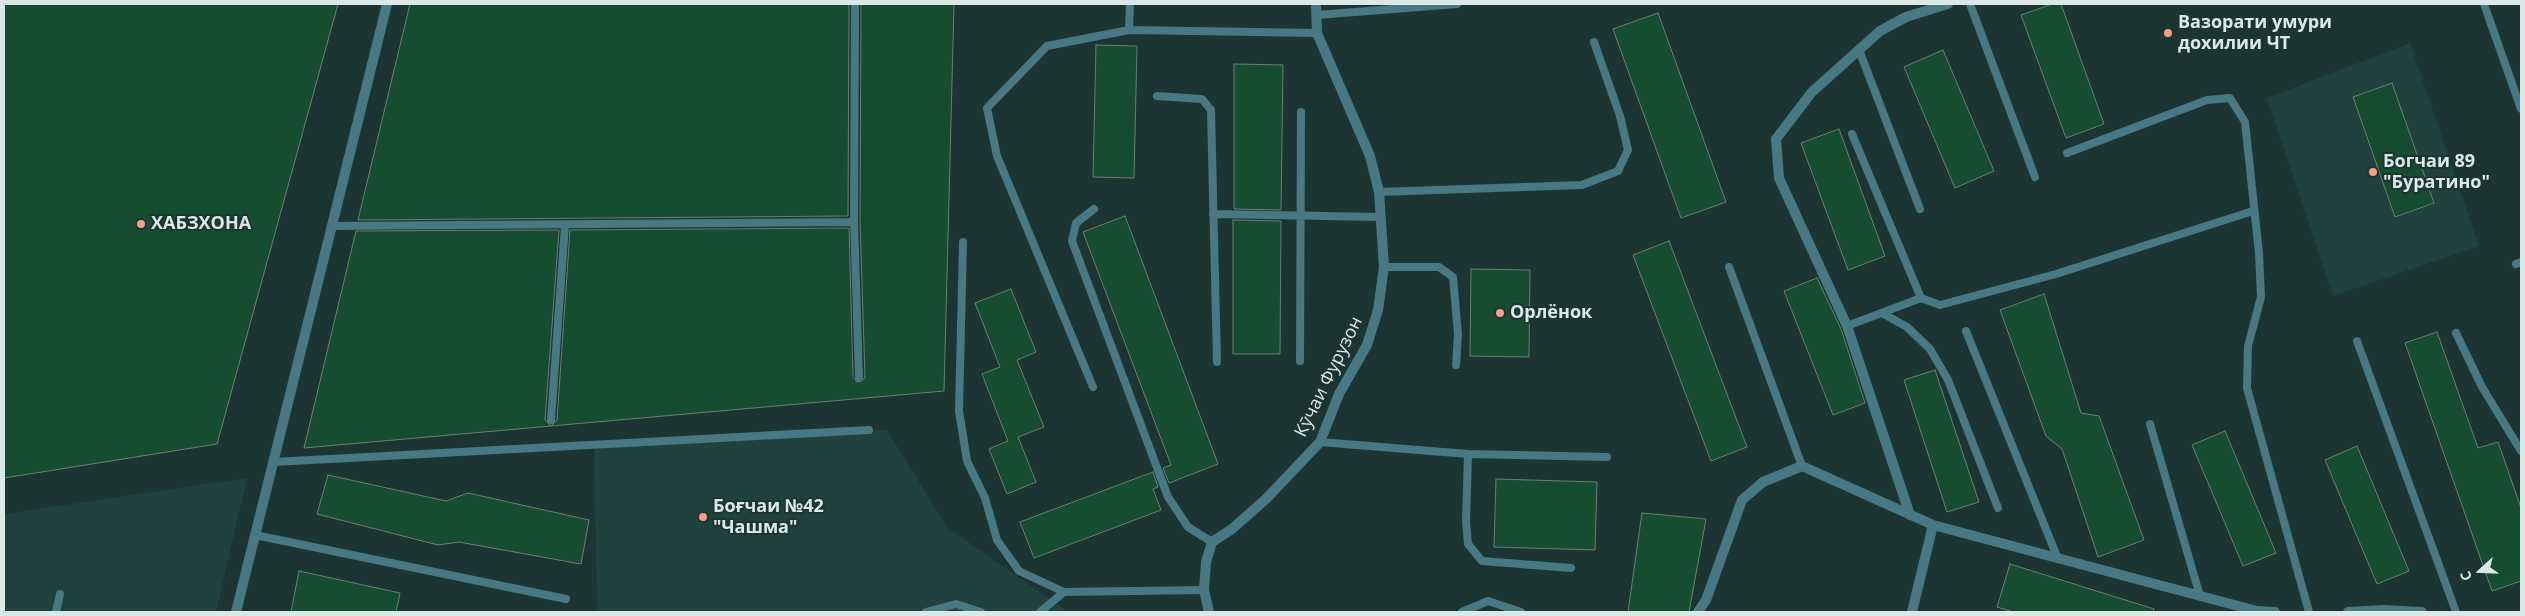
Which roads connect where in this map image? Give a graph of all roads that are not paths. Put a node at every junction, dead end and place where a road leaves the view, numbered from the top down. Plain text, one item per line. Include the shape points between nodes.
1 (387, 4) edge
2 (855, 4) edge
3 (1130, 4) edge
4 (1316, 4) edge
5 (1457, 4) edge
6 (1948, 4) edge
7 (1970, 4) edge
8 (2484, 4) edge
9 (1316, 15) junction
10 (1128, 30) junction
11 (1317, 33) junction
12 (1594, 42) dead end
13 (1859, 50) junction
14 (1158, 96) dead end
15 (2521, 109) edge
16 (1301, 112) dead end
17 (1852, 134) dead end
18 (2067, 153) dead end
19 (2035, 177) dead end
20 (1379, 192) junction
21 (1094, 209) dead end
22 (1920, 209) dead end
23 (2254, 211) junction
24 (1213, 214) junction
25 (1301, 216) junction
26 (1380, 217) junction
27 (854, 222) junction
28 (565, 224) junction
29 (332, 226) junction
30 (963, 242) dead end
31 (1384, 267) junction
32 (1729, 267) dead end
33 (1922, 298) junction
34 (1882, 313) junction
35 (1847, 326) junction
36 (1966, 331) dead end
37 (2456, 333) dead end
38 (2357, 341) dead end
39 (1300, 361) dead end
40 (1217, 362) dead end
41 (1456, 365) dead end
42 (859, 378) dead end
43 (1094, 387) dead end
44 (551, 420) dead end
45 (2150, 424) dead end
46 (869, 430) dead end
47 (1320, 442) junction
48 (2521, 451) edge
49 (1468, 454) junction
50 (1607, 457) dead end
51 (274, 462) junction
52 (1802, 466) junction
53 (1998, 508) dead end
54 (1910, 515) junction
55 (1933, 525) junction
56 (255, 535) junction
57 (1212, 542) junction
58 (2058, 560) junction
59 (1571, 568) dead end
60 (1204, 590) junction
61 (1064, 592) junction
62 (60, 594) dead end
63 (2200, 596) junction
64 (566, 599) dead end
65 (2384, 611) edge
66 (56, 612) edge
67 (236, 612) edge
68 (926, 612) edge
69 (981, 612) edge
70 (1040, 612) edge
71 (1210, 612) edge
72 (1462, 612) edge
73 (1521, 612) edge
74 (1698, 612) edge
75 (1912, 612) edge
76 (2275, 612) edge
77 (2309, 612) edge
78 (2348, 612) edge
79 (2422, 612) edge
80 (2456, 612) edge

1 - 29 street
2 - 27 lane
3 - 10 lane
4 - 9 street, Кӯчаи Фурузон
5 - 9 lane
6 - 13 street via 1906,17 1880,31
7 - 19 lane
8 - 15 lane
9 - 11 street, Кӯчаи Фурузон
10 - 11 lane
10 - 43 lane via 1047,46 987,108 996,156
11 - 20 street, Кӯчаи Фурузон via 1370,156
12 - 20 lane via 1620,116 1628,150 1618,171 1582,184
13 - 22 lane
13 - 35 street via 1812,92 1776,139 1779,178
14 - 24 lane via 1202,99 1211,110
16 - 25 lane
17 - 33 lane
18 - 23 lane via 2207,100 2230,98 2245,122
20 - 26 street, Кӯчаи Фурузон
21 - 57 lane via 1076,222 1072,241 1168,497 1188,527
23 - 33 lane via 2056,274 1940,305
23 - 77 lane via 2261,297 2248,346 2247,388
24 - 25 lane
24 - 40 lane
25 - 26 lane
25 - 39 lane
26 - 31 street, Кӯчаи Фурузон
27 - 28 lane
27 - 42 lane
28 - 29 lane
28 - 44 lane
29 - 51 street
30 - 61 lane via 959,411 967,461 985,498 997,540 1019,570
31 - 41 lane via 1439,267 1453,278 1458,334
31 - 47 street, Кӯчаи Фурузон via 1378,310 1367,345 1339,394
32 - 52 lane
33 - 34 lane
34 - 35 lane
34 - 53 lane via 1907,327 1930,349 1948,380
35 - 54 street
36 - 58 lane
37 - 48 lane via 2482,387
38 - 80 lane
45 - 63 lane
46 - 51 lane
47 - 49 lane
47 - 57 street, Кӯчаи Фурузон via 1266,499 1232,530
49 - 50 lane
49 - 59 lane via 1468,544 1482,561
51 - 56 street
52 - 54 street
52 - 74 street via 1763,482 1742,500 1706,600
54 - 55 street
55 - 58 street
55 - 75 street
56 - 64 lane
56 - 67 street
57 - 60 street via 1206,562
58 - 63 street
60 - 61 lane
60 - 71 street
61 - 70 lane
62 - 66 lane
63 - 76 street via 2257,611
65 - 78 street
65 - 79 street
68 - 69 lane via 956,604
72 - 73 lane via 1488,601

